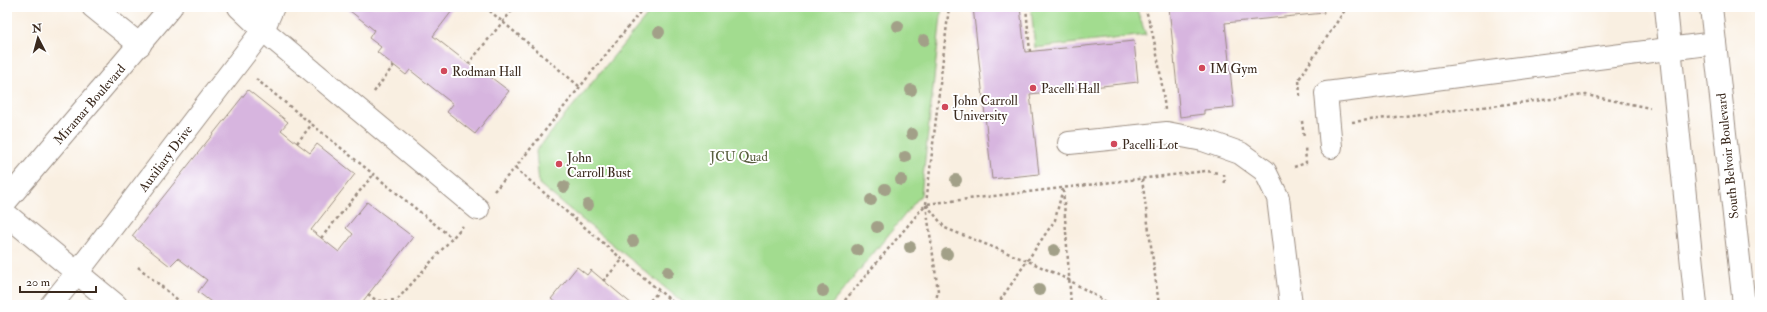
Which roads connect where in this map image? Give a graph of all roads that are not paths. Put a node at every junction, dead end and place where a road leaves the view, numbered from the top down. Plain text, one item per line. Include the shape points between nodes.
1 (93, 7) edge
2 (171, 7) edge
3 (238, 7) edge
4 (273, 7) edge
5 (1666, 7) edge
6 (1711, 7) edge
7 (263, 30) junction
8 (1715, 43) junction
9 (140, 45) junction
10 (1670, 49) junction
11 (1069, 144) dead end
12 (1331, 147) dead end
13 (7, 200) edge
14 (478, 209) road end
15 (7, 215) edge
16 (77, 273) junction
17 (51, 305) edge
18 (116, 305) edge
19 (1291, 305) edge
20 (1696, 305) edge
21 (1744, 305) edge

1 - 9 street
2 - 9 street, Miramar Boulevard
3 - 7 street
4 - 7 street, Auxiliary Drive
5 - 10 street
6 - 8 street, South Belvoir Boulevard
7 - 14 street
7 - 16 street, Auxiliary Drive
8 - 10 street
8 - 21 street, South Belvoir Boulevard
9 - 13 street, Miramar Boulevard
10 - 12 street via 1326,93
10 - 20 street
11 - 19 street via 1167,133 1203,140 1240,153 1265,171 1278,198
15 - 16 street
16 - 17 street, Auxiliary Drive
16 - 18 street

